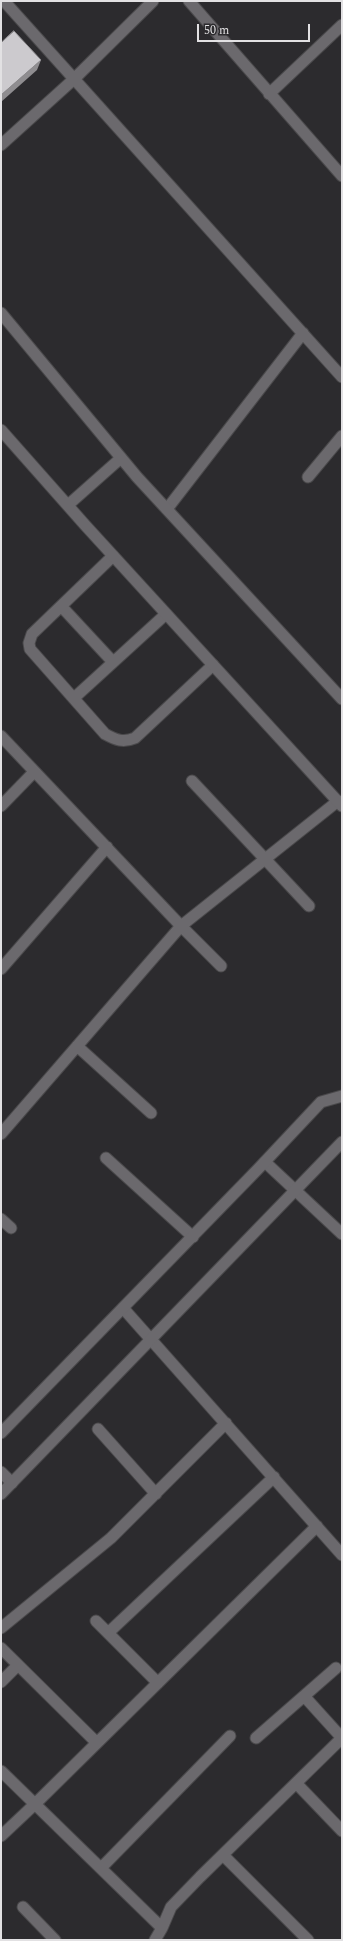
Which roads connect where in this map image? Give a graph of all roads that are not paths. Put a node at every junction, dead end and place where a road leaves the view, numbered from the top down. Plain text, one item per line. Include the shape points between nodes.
1 (4, 1) edge
2 (153, 1) edge
3 (189, 1) edge
4 (342, 25) edge
5 (74, 79) junction
6 (269, 94) junction
7 (1, 145) edge
8 (342, 176) edge
9 (1, 313) edge
10 (303, 333) junction
11 (342, 377) edge
12 (1, 430) edge
13 (342, 436) edge
14 (121, 458) junction
15 (308, 477) dead end
16 (68, 505) junction
17 (167, 509) junction
18 (113, 556) junction
19 (61, 606) junction
20 (166, 614) junction
21 (113, 662) junction
22 (213, 665) junction
23 (74, 698) junction
24 (342, 699) edge
25 (1, 736) edge
26 (34, 772) junction
27 (192, 781) dead end
28 (340, 803) edge
29 (1, 806) edge
30 (107, 847) junction
31 (265, 859) junction
32 (309, 906) dead end
33 (181, 926) junction
34 (221, 966) dead end
35 (1, 969) edge
36 (77, 1046) junction
37 (342, 1096) edge
38 (151, 1113) dead end
39 (1, 1134) edge
40 (342, 1142) edge
41 (106, 1158) dead end
42 (265, 1162) junction
43 (296, 1190) junction
44 (1, 1219) edge
45 (11, 1228) dead end
46 (342, 1234) edge
47 (193, 1237) junction
48 (123, 1308) junction
49 (150, 1340) junction
50 (226, 1423) junction
51 (98, 1429) dead end
52 (1, 1433) edge
53 (1, 1472) edge
54 (274, 1477) junction
55 (12, 1483) junction
56 (1, 1494) edge
57 (156, 1494) junction
58 (317, 1526) junction
59 (342, 1555) edge
60 (96, 1621) dead end
61 (1, 1628) edge
62 (108, 1633) junction
63 (1, 1648) edge
64 (18, 1665) junction
65 (336, 1668) dead end
66 (1, 1682) edge
67 (158, 1683) junction
68 (304, 1696) junction
69 (230, 1736) dead end
70 (256, 1738) dead end
71 (342, 1738) edge
72 (97, 1743) junction
73 (1, 1771) edge
74 (296, 1783) junction
75 (35, 1804) junction
76 (342, 1831) edge
77 (1, 1836) edge
78 (223, 1855) junction
79 (101, 1868) junction
80 (23, 1907) dead end
81 (162, 1928) junction
82 (55, 1940) edge
83 (155, 1940) edge
84 (308, 1940) edge

1 - 5 street
2 - 5 street
3 - 6 street
4 - 6 street
5 - 7 street
5 - 10 street
6 - 8 street
9 - 14 street
10 - 11 street
10 - 17 street
12 - 16 street
13 - 15 street
14 - 16 street
14 - 17 street
16 - 18 street
17 - 24 street
18 - 19 street
18 - 20 street
19 - 21 street
19 - 23 street via 32,634 29,643 30,649
20 - 21 street
20 - 22 street
21 - 23 street
22 - 23 street via 134,738 125,742 105,734
22 - 28 street
25 - 26 street
26 - 29 street
26 - 30 street
27 - 31 street
28 - 31 street
30 - 33 street
30 - 35 street
31 - 32 street
31 - 33 street
33 - 34 street
33 - 36 street
36 - 38 street
36 - 39 street
37 - 42 street via 321,1102
40 - 43 street
41 - 47 street
42 - 43 street
42 - 47 street
43 - 46 street
43 - 49 street
44 - 45 street
47 - 48 street
48 - 49 street
48 - 52 street
49 - 50 street
49 - 55 street
50 - 54 street
50 - 57 street
51 - 57 street
53 - 55 street
54 - 58 street
54 - 62 street
55 - 56 street
57 - 61 street via 111,1538
58 - 59 street
58 - 67 street
60 - 62 street
62 - 67 street
63 - 64 street
64 - 66 street
64 - 72 street
65 - 68 street
67 - 72 street
68 - 70 street
68 - 71 street
69 - 79 street
71 - 74 street
72 - 75 street
73 - 75 street
74 - 76 street
74 - 78 street
75 - 77 street
75 - 79 street
78 - 81 street via 171,1907
78 - 84 street
79 - 81 street
80 - 82 street
81 - 83 street

